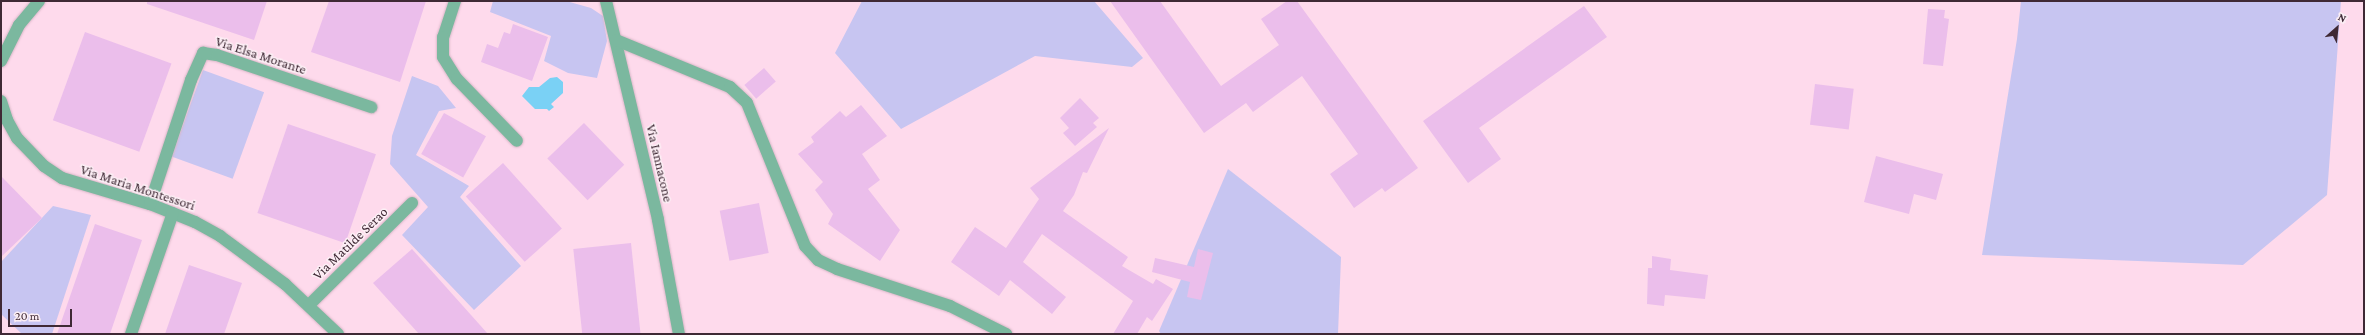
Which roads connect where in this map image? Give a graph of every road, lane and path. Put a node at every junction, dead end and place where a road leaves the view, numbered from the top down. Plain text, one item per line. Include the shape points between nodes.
1 (39, 1) edge
2 (455, 1) edge
3 (606, 1) edge
4 (616, 40) junction
5 (1, 61) edge
6 (1, 101) edge
7 (371, 107) dead end
8 (517, 141) dead end
9 (412, 203) dead end
10 (150, 204) junction
11 (173, 213) junction
12 (309, 305) junction
13 (131, 334) edge
14 (338, 334) edge
15 (679, 334) edge
16 (1006, 334) edge

1 - 5 street via 19,26
2 - 8 street via 443,37 443,57 457,79
3 - 4 street, Via Iannacone
4 - 15 street, Via Iannacone via 658,220
4 - 16 street via 730,87 747,103 805,246 818,260 950,306
6 - 10 street, Via Maria Montessori via 7,120 17,138 44,166 79,184
7 - 10 street, Via Elsa Morante via 217,55 203,53 191,80
9 - 12 street, Via Matilde Serao
10 - 11 street, Via Maria Montessori
11 - 12 street, Via Maria Montessori via 207,228 243,251
11 - 13 street
12 - 14 street, Via Maria Montessori

